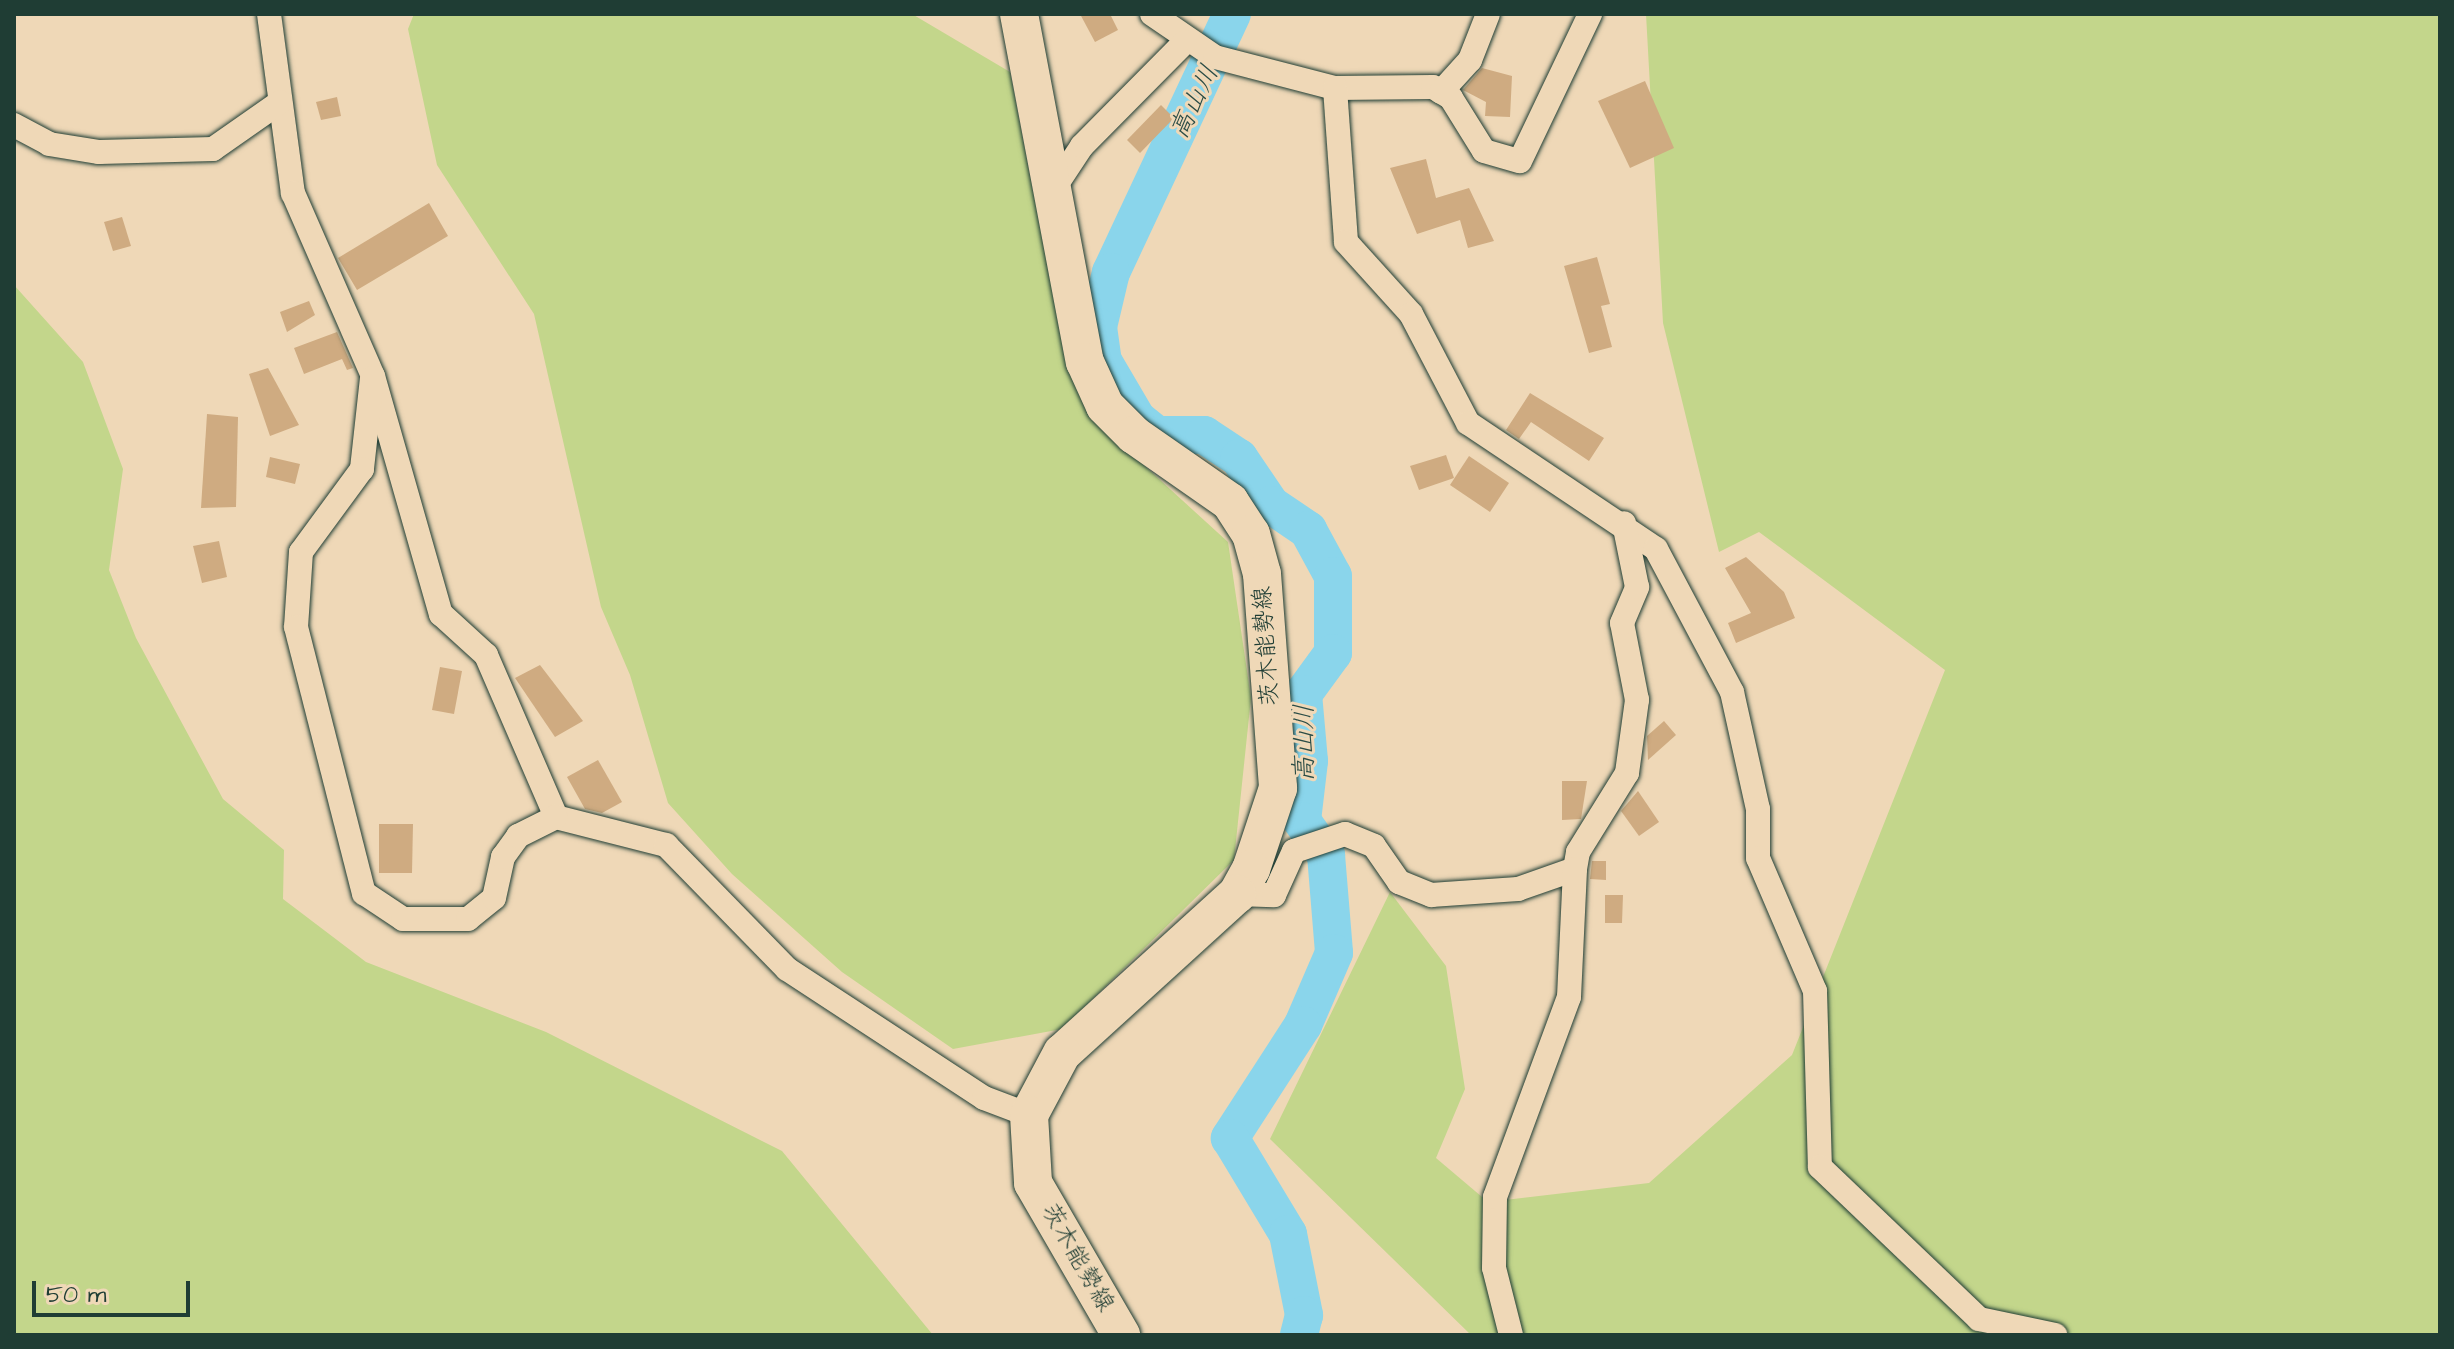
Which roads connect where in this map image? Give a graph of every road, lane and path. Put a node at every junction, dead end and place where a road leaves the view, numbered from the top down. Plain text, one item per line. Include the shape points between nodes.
1 (269, 14) edge
2 (1019, 14) edge
3 (1152, 14) edge
4 (1488, 14) edge
5 (1590, 14) edge
6 (1185, 42) junction
7 (1335, 88) junction
8 (1441, 92) junction
9 (280, 102) junction
10 (14, 125) edge
11 (1051, 193) junction
12 (373, 376) junction
13 (1624, 523) junction
14 (556, 817) junction
15 (1575, 869) junction
16 (1237, 894) junction
17 (1029, 1115) junction
18 (1121, 1335) edge
19 (1511, 1335) edge
20 (2055, 1335) edge

1 - 9 street
2 - 11 main road, 茨木能勢線
3 - 6 street
4 - 8 street via 1470,60
5 - 8 street via 1520,161 1484,151
6 - 7 street
6 - 11 street via 1082,146
7 - 8 street via 1400,84
7 - 13 street via 1346,242 1411,314 1468,423 1497,448
9 - 10 street via 213,149 99,152 49,144
9 - 12 street via 293,193
11 - 16 main road, 茨木能勢線 via 1085,362 1105,406 1230,502 1251,534 1262,574 1278,788
12 - 14 street via 441,614 486,655
12 - 14 street via 367,384 362,469 301,552 296,627 364,893 403,919 468,919 494,898 503,857 518,836
13 - 15 street via 1637,587 1622,623 1637,700 1627,773 1578,852
13 - 20 street via 1656,549 1732,692 1758,809 1758,858 1815,991 1820,1167 1979,1319
14 - 17 street via 666,845 787,969 984,1098
15 - 16 street via 1518,889 1431,895 1399,882 1374,846 1345,834 1294,851 1274,895
15 - 19 street via 1569,997 1495,1197 1494,1268
16 - 17 main road, 茨木能勢線 via 1062,1053
17 - 18 main road, 茨木能勢線 via 1033,1183

